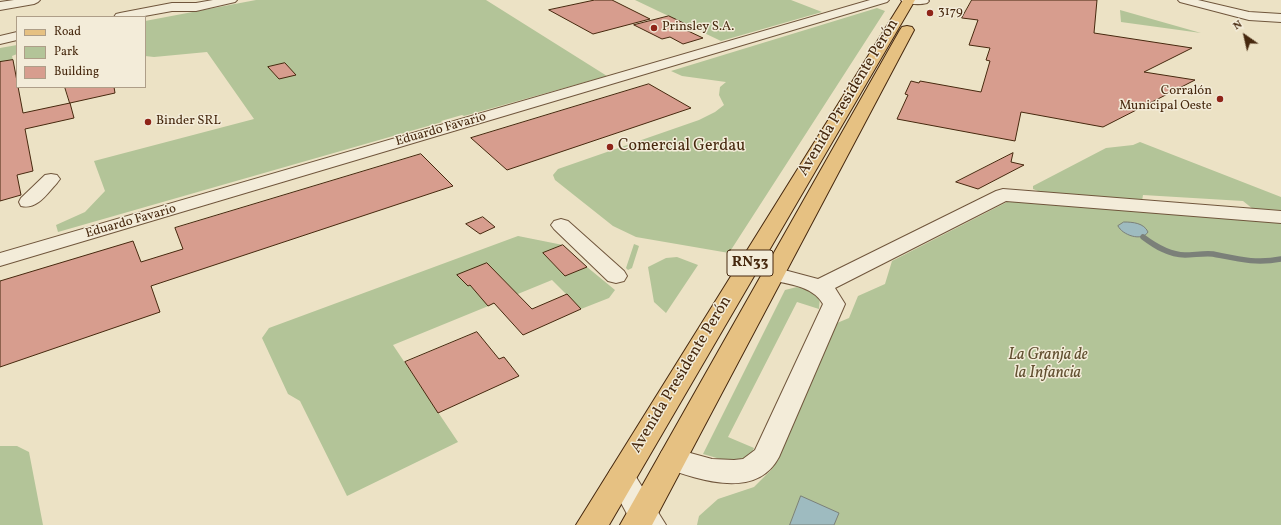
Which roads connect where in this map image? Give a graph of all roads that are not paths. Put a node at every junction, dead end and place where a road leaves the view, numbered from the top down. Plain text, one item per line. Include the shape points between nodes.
1 (34, 0) edge
2 (232, 0) edge
3 (883, 0) edge
4 (914, 0) edge
5 (1184, 0) edge
6 (193, 3) edge
7 (0, 6) edge
8 (125, 16) edge
9 (1281, 18) edge
10 (16, 36) edge
11 (0, 40) edge
12 (51, 179) dead end
13 (28, 202) dead end
14 (1281, 217) edge
15 (561, 225) dead end
16 (0, 260) edge
17 (773, 274) junction
18 (616, 276) dead end
19 (820, 287) junction
20 (672, 459) junction
21 (621, 477) junction
22 (643, 522) edge
23 (592, 525) edge

1 - 7 street
2 - 6 street
3 - 16 street, Eduardo Favario
4 - 17 main road, Avenida Presidente Perón / RN33
4 - 21 main road, Avenida Presidente Perón / RN33
5 - 9 street via 1249,16
6 - 8 street
10 - 11 street
12 - 13 street
14 - 19 street via 1004,194
15 - 18 street
17 - 19 street
17 - 20 main road, Avenida Presidente Perón / RN33
19 - 20 street via 832,297 834,304 766,457 752,467 731,472 710,470
20 - 22 main road, Avenida Presidente Perón / RN33
21 - 22 street via 633,496
21 - 23 main road, Avenida Presidente Perón / RN33

